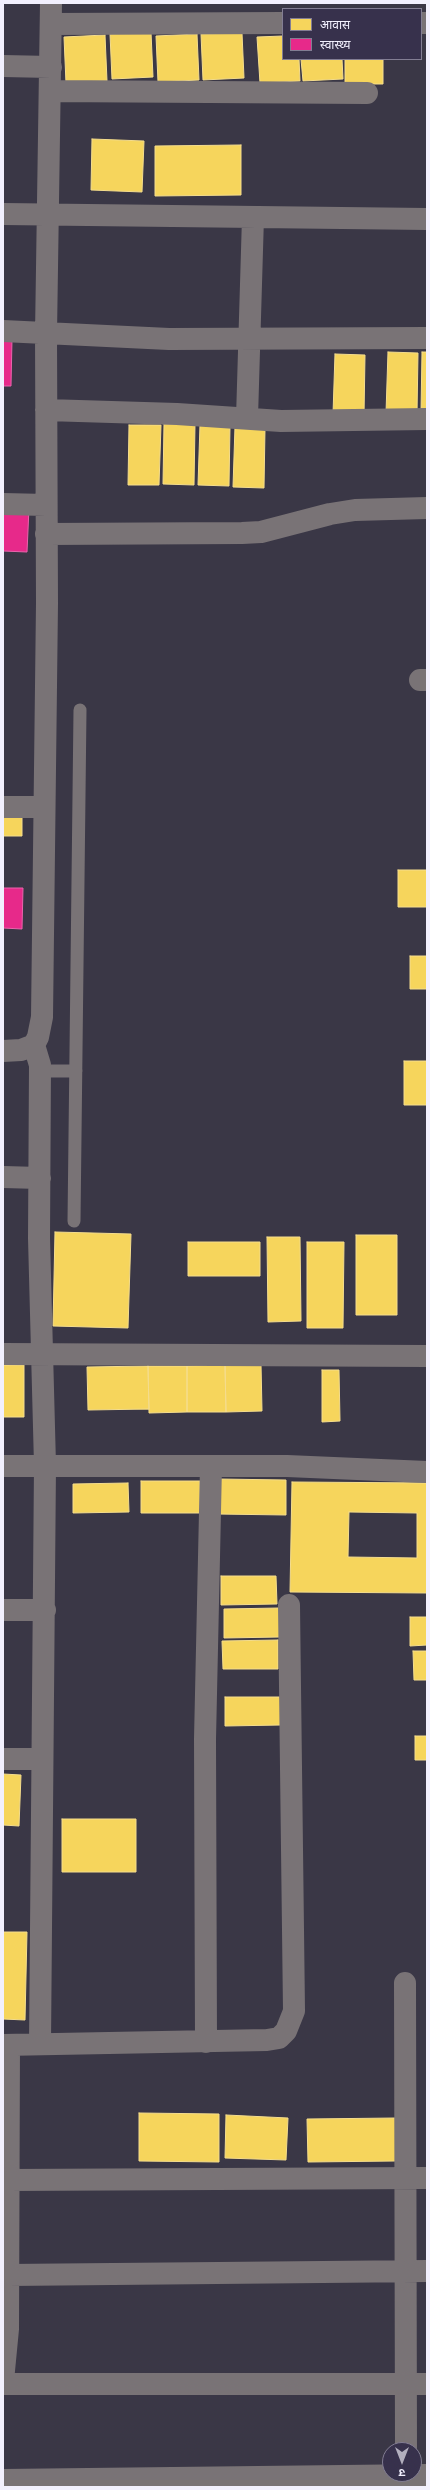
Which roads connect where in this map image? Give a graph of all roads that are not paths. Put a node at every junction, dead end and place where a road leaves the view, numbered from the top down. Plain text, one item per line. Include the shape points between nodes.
1 (52, 14) edge
2 (282, 24) edge
3 (3, 66) edge
4 (50, 67) junction
5 (50, 91) junction
6 (367, 93) dead end
7 (3, 214) edge
8 (48, 216) junction
9 (253, 217) junction
10 (427, 219) edge
11 (3, 331) edge
12 (46, 334) junction
13 (427, 338) edge
14 (249, 340) junction
15 (46, 410) junction
16 (247, 418) junction
17 (427, 419) edge
18 (3, 504) edge
19 (46, 505) junction
20 (427, 508) edge
21 (46, 534) junction
22 (80, 710) dead end
23 (3, 807) edge
24 (44, 807) junction
25 (34, 1045) junction
26 (3, 1051) edge
27 (40, 1071) junction
28 (76, 1071) junction
29 (3, 1177) edge
30 (40, 1178) junction
31 (74, 1221) dead end
32 (3, 1354) edge
33 (41, 1354) junction
34 (427, 1356) edge
35 (45, 1465) junction
36 (3, 1466) edge
37 (212, 1466) junction
38 (427, 1472) edge
39 (289, 1605) dead end
40 (3, 1610) edge
41 (45, 1610) junction
42 (3, 1759) edge
43 (41, 1760) junction
44 (405, 1983) dead end
45 (206, 2042) junction
46 (40, 2043) junction
47 (6, 2045) edge
48 (417, 2179) edge
49 (7, 2180) junction
50 (417, 2271) edge
51 (8, 2275) junction
52 (3, 2381) edge
53 (3, 2384) edge
54 (406, 2384) junction
55 (427, 2384) edge
56 (406, 2442) edge
57 (382, 2478) edge
58 (3, 2480) edge

1 - 2 street
1 - 4 street
3 - 4 street
4 - 5 street
5 - 6 street
5 - 8 street
7 - 8 street
8 - 9 street
8 - 12 street
9 - 10 street
9 - 14 street
11 - 12 street
12 - 14 street
12 - 15 street
13 - 14 street
14 - 16 street
15 - 16 street
15 - 19 street
16 - 17 street via 365,422
18 - 19 street
19 - 21 street
20 - 21 street via 355,510 261,532
21 - 24 street
22 - 28 lane
23 - 24 street
24 - 25 street via 42,1018
25 - 26 street via 21,1050
25 - 27 street via 40,1057
27 - 28 lane
27 - 30 street
28 - 31 lane
29 - 30 street
30 - 33 street
32 - 33 street
33 - 34 street
33 - 35 street
35 - 36 street
35 - 37 street
35 - 41 street
37 - 38 street
37 - 45 street via 205,1739
39 - 45 street via 294,2011 292,2020 279,2038
40 - 41 street
41 - 43 street
42 - 43 street
43 - 46 street
44 - 48 street
45 - 46 street
46 - 47 street
47 - 49 street
48 - 49 street
48 - 50 street
49 - 51 street
50 - 51 street
50 - 54 street
51 - 52 street via 7,2353
53 - 54 street
54 - 55 street
54 - 56 street
57 - 58 street

